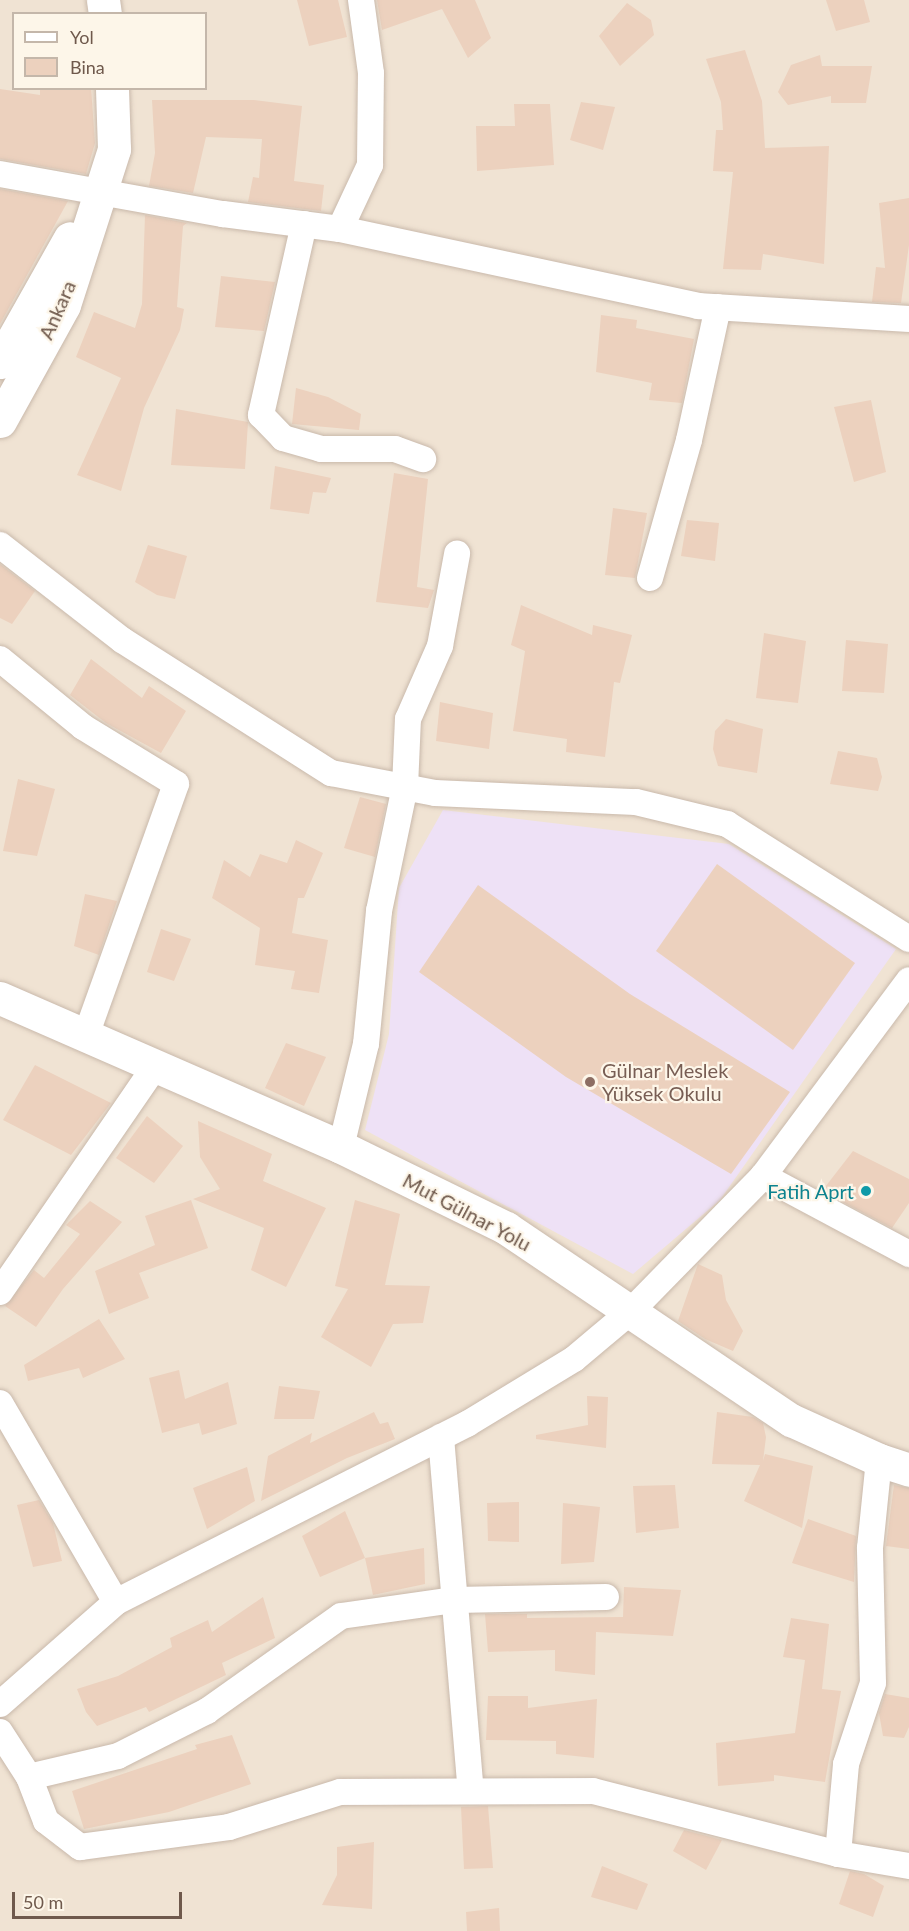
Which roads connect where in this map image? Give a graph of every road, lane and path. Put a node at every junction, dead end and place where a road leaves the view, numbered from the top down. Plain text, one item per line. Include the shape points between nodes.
1 (361, 0) edge
2 (112, 90) edge
3 (0, 174) edge
4 (97, 192) junction
5 (304, 224) junction
6 (340, 229) junction
7 (718, 307) junction
8 (909, 319) edge
9 (0, 362) edge
10 (0, 421) edge
11 (423, 459) dead end
12 (0, 545) edge
13 (457, 554) dead end
14 (650, 578) dead end
15 (0, 659) edge
16 (405, 787) junction
17 (909, 939) edge
18 (909, 980) edge
19 (0, 998) edge
20 (86, 1035) junction
21 (156, 1065) junction
22 (341, 1147) junction
23 (763, 1176) junction
24 (909, 1254) edge
25 (0, 1292) edge
26 (631, 1311) junction
27 (0, 1403) edge
28 (441, 1437) junction
29 (894, 1465) edge
30 (606, 1597) dead end
31 (455, 1600) junction
32 (116, 1602) junction
33 (0, 1704) edge
34 (0, 1732) edge
35 (29, 1777) junction
36 (471, 1791) junction
37 (838, 1854) junction
38 (909, 1866) edge

1 - 6 street via 371,73 370,165
2 - 4 main road, Ankara via 114,148
3 - 4 street
4 - 5 street
4 - 9 main road, Ankara
4 - 10 main road, Ankara via 64,304
5 - 6 street
5 - 11 street via 261,415 284,438 321,449 395,449
6 - 7 street
7 - 8 street
7 - 14 street via 689,440
12 - 16 street via 122,640 331,773
13 - 16 street via 440,646 408,719
15 - 20 street via 83,727 176,784
16 - 17 street via 435,793 636,802 727,824
16 - 22 street via 379,911 366,1044
18 - 23 street
19 - 20 main road, Mut Gülnar Yolu
20 - 21 main road, Mut Gülnar Yolu
21 - 22 main road, Mut Gülnar Yolu
21 - 25 street
22 - 26 main road, Mut Gülnar Yolu via 506,1228
23 - 24 street
23 - 26 street
26 - 28 street via 574,1359
26 - 29 main road, Mut Gülnar Yolu via 791,1420
27 - 32 street
28 - 31 street
28 - 32 street
29 - 37 street via 870,1548 873,1683 846,1764
30 - 31 street
31 - 35 street via 341,1616 207,1711 118,1756
31 - 36 street
32 - 33 street
34 - 35 street
35 - 36 street via 46,1821 80,1847 229,1827 340,1792
36 - 37 street via 593,1791
37 - 38 street

